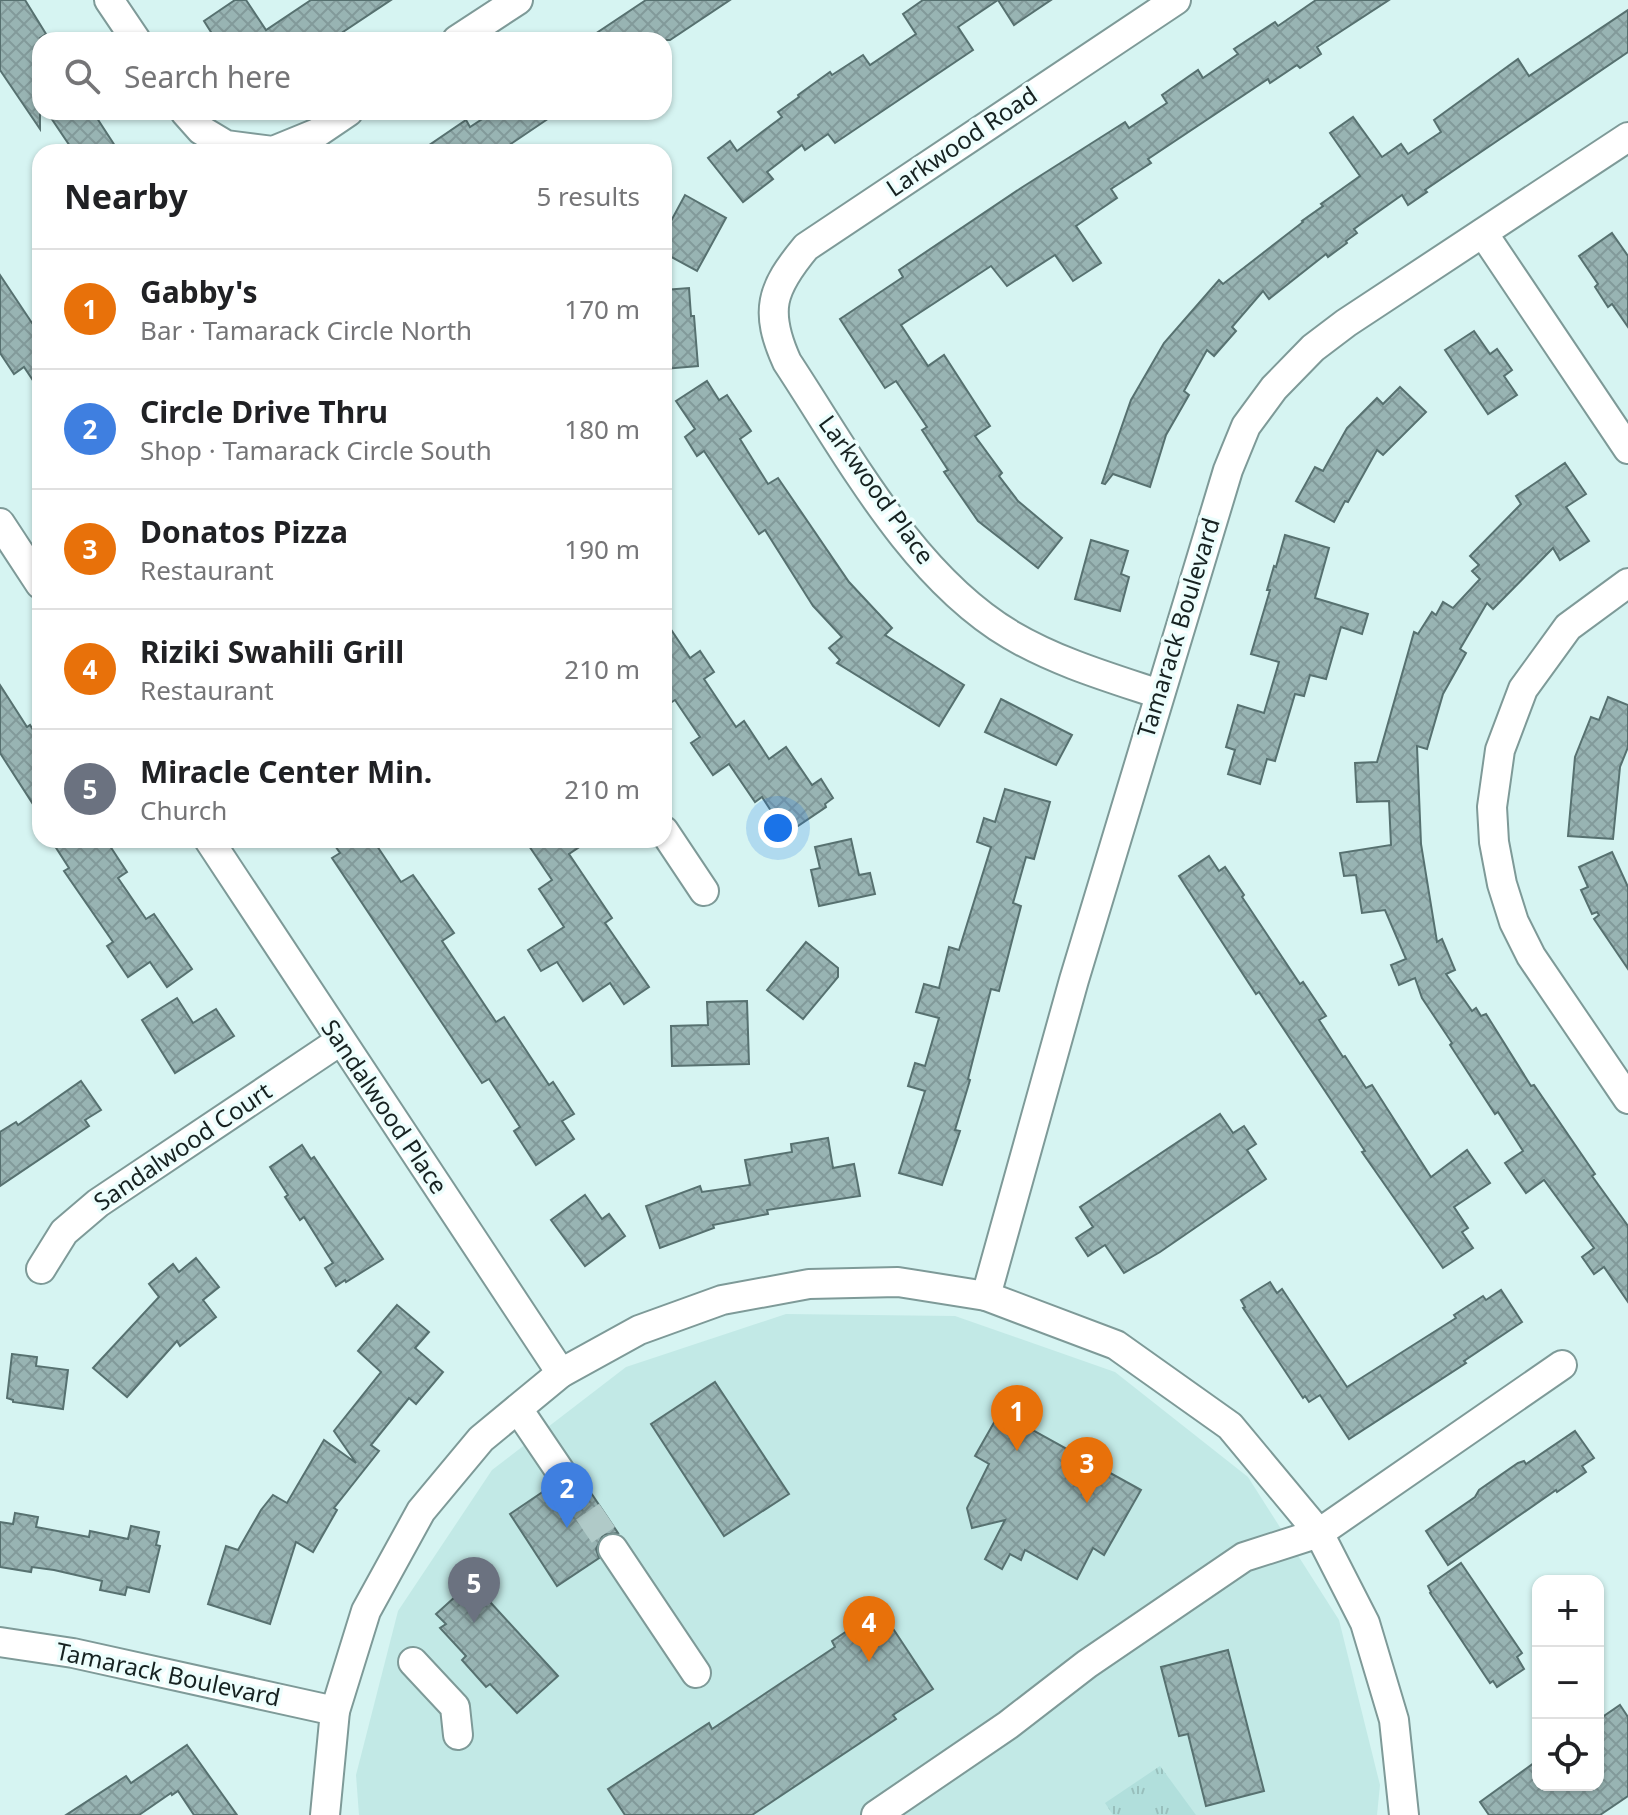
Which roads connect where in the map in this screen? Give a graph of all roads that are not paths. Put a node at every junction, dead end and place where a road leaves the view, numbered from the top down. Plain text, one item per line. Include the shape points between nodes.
1 (109, 0) edge
2 (518, 0) edge
3 (1176, 0) edge
4 (131, 32) edge
5 (469, 32) edge
6 (192, 120) edge
7 (336, 120) edge
8 (1628, 137) edge
9 (224, 144) edge
10 (290, 144) edge
11 (1483, 233) junction
12 (773, 307) joint
13 (1628, 449) edge
14 (0, 523) edge
15 (32, 572) edge
16 (1628, 583) edge
17 (1159, 694) junction
18 (672, 843) edge
19 (214, 848) edge
20 (704, 891) dead end
21 (340, 1041) junction
22 (1628, 1099) edge
23 (41, 1269) dead end
24 (986, 1296) junction
25 (1562, 1365) dead end
26 (561, 1373) junction
27 (518, 1409) junction
28 (564, 1477) tunnel mouth
29 (1319, 1533) junction
30 (613, 1549) tunnel mouth
31 (0, 1642) edge
32 (413, 1662) dead end
33 (696, 1673) dead end
34 (335, 1711) junction
35 (458, 1735) dead end
36 (325, 1815) edge
37 (876, 1815) edge
38 (1404, 1815) edge

1 - 4 street
2 - 5 street
3 - 12 street, Larkwood Road via 806,247 784,274
6 - 9 street
7 - 10 street
8 - 11 street, Tamarack Boulevard
11 - 13 street
11 - 17 street, Tamarack Boulevard via 1313,348 1246,426
12 - 17 street, Larkwood Place via 775,336 787,362 886,511 932,569 1009,634 1060,660
14 - 15 street
16 - 22 street via 1568,627 1523,689 1500,750 1492,807 1502,884 1514,922 1531,956
17 - 24 street, Tamarack Boulevard
18 - 20 street
19 - 21 street, Sandalwood Place
21 - 23 street, Sandalwood Court via 98,1203 64,1232
21 - 26 street, Sandalwood Place
24 - 26 street via 898,1282 809,1284 722,1300 639,1330
24 - 29 street via 1116,1345 1230,1426
25 - 29 street
26 - 27 street
27 - 28 street
27 - 34 street via 481,1439 421,1511 366,1611
29 - 37 street via 1244,1557
29 - 38 street via 1365,1623 1394,1720
30 - 33 street
31 - 34 street, Tamarack Boulevard
32 - 35 street via 455,1707
34 - 36 street

